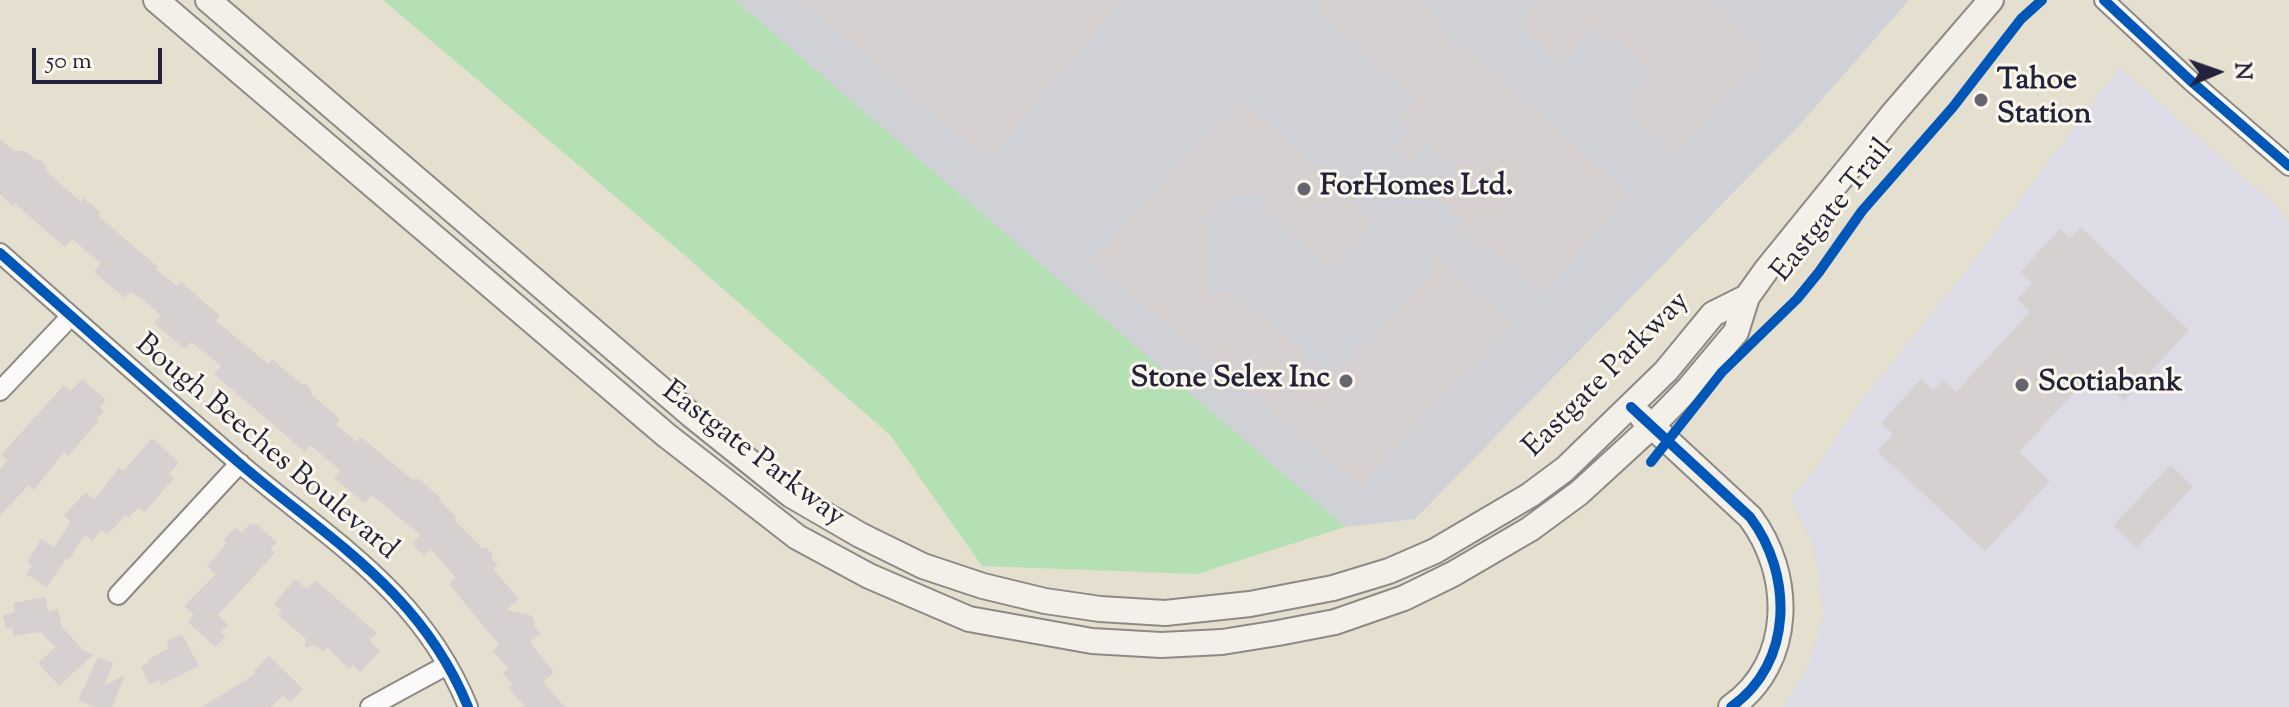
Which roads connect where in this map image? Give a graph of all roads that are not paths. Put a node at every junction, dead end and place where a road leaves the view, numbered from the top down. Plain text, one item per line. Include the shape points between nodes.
1 (156, 0) edge
2 (208, 0) edge
3 (1991, 0) edge
4 (2104, 0) edge
5 (2289, 166) edge
6 (0, 253) edge
7 (1747, 297) junction
8 (71, 316) junction
9 (0, 391) edge
10 (1631, 407) junction
11 (1652, 426) junction
12 (240, 463) junction
13 (118, 595) dead end
14 (447, 665) junction
15 (370, 707) edge
16 (468, 707) edge
17 (1731, 707) edge

1 - 11 main road, Eastgate Parkway via 725,484 833,557 969,619 1092,641 1161,645 1222,642 1335,622 1404,598 1530,529 1579,493
2 - 10 main road, Eastgate Parkway via 791,495 923,566 983,586 1045,601 1165,613 1333,588 1400,566 1479,527 1565,469
3 - 7 main road, Eastgate Parkway
4 - 5 street
6 - 8 street, Bough Beeches Boulevard
7 - 10 main road, Eastgate Parkway via 1713,314
7 - 11 main road, Eastgate Parkway via 1736,332
8 - 9 street
8 - 12 street, Bough Beeches Boulevard
10 - 11 main road
11 - 17 main road via 1750,517 1775,559 1782,595 1770,662
12 - 13 street
12 - 14 street, Bough Beeches Boulevard via 388,585 427,631
14 - 15 street
14 - 16 street, Bough Beeches Boulevard

